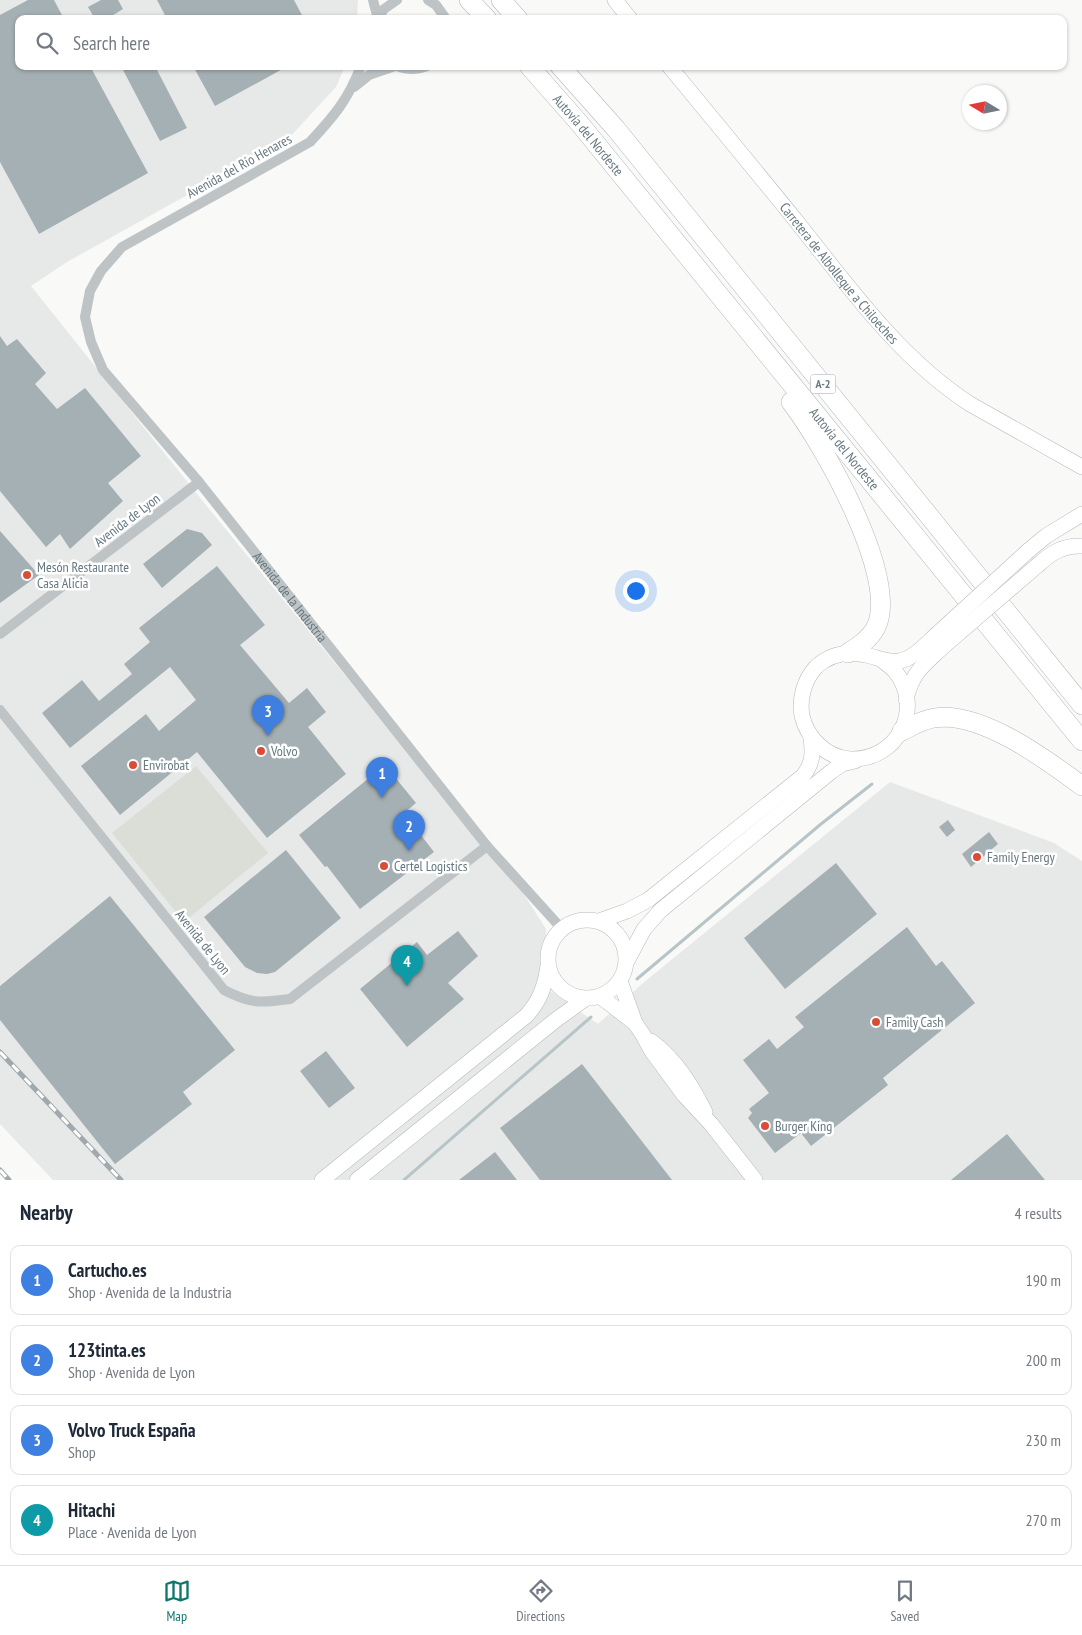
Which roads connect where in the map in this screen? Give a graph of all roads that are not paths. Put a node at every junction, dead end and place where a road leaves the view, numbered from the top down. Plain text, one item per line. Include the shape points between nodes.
1 (373, 0) edge
2 (397, 0) edge
3 (428, 0) edge
4 (469, 0) edge
5 (501, 0) edge
6 (614, 0) edge
7 (377, 15) edge
8 (380, 15) edge
9 (443, 15) edge
10 (483, 15) edge
11 (514, 15) edge
12 (627, 15) edge
13 (360, 70) edge
14 (384, 70) edge
15 (533, 70) edge
16 (564, 70) edge
17 (672, 70) edge
18 (353, 88) junction
19 (580, 124) junction
20 (122, 247) joint
21 (1042, 443) junction
22 (1082, 456) edge
23 (1082, 467) edge
24 (199, 482) junction
25 (1082, 514) edge
26 (1082, 546) edge
27 (1023, 632) junction
28 (0, 634) edge
29 (941, 640) junction
30 (848, 653) junction
31 (883, 661) junction
32 (1082, 686) edge
33 (906, 699) junction
34 (1082, 705) edge
35 (0, 710) edge
36 (902, 731) junction
37 (811, 738) junction
38 (1082, 741) edge
39 (860, 759) junction
40 (1082, 786) edge
41 (487, 846) junction
42 (598, 921) junction
43 (562, 929) junction
44 (627, 962) junction
45 (548, 966) junction
46 (620, 981) junction
47 (601, 996) junction
48 (585, 999) junction
49 (639, 1029) junction
50 (650, 1050) junction
51 (687, 1079) junction
52 (711, 1124) junction
53 (322, 1180) edge
54 (357, 1180) edge
55 (755, 1180) edge

1 - 7 street
2 - 8 street
3 - 9 street
4 - 10 highway
5 - 11 highway
6 - 12 main road
13 - 18 street, Avenida del Río Henares
14 - 18 street, Avenida del Río Henares via 368,75
15 - 19 highway, Autovía del Nordeste / A-2
16 - 27 highway, Autovía del Nordeste / A-2 via 616,129
17 - 21 main road, Carretera de Albolleque a Chiloeches via 855,295 905,351 952,392
18 - 20 street, Avenida del Río Henares via 335,116 310,142
19 - 30 highway via 642,217 794,406 838,476 869,550 881,603 871,635
19 - 38 highway, Autovía del Nordeste / A-2
20 - 24 street, Avenida de la Industria via 101,271 90,291 86,316 91,342 103,370
21 - 22 main road, Carretera de Albolleque a Chiloeches
21 - 23 main road, Carretera de Albolleque a Chiloeches
24 - 28 street, Avenida de Lyon
24 - 41 street, Avenida de la Industria
25 - 29 main road, bridge via 1028,551
26 - 29 main road, bridge via 1058,549
27 - 32 highway via 1060,660
27 - 34 highway, Autovía del Nordeste / A-2
29 - 31 main road via 900,661
29 - 33 main road via 912,678
30 - 31 main road
30 - 37 main road via 829,658 807,679 801,709
31 - 33 main road via 895,671
33 - 36 main road via 907,714
35 - 41 street, Avenida de Lyon via 224,990 241,999 265,1003 290,999
36 - 39 main road via 879,754
36 - 40 highway via 934,718 973,722 1036,753
37 - 39 main road via 824,751 842,758
37 - 42 main road via 812,760 803,776 648,900 627,912
39 - 44 main road via 832,770 661,910 644,929
41 - 43 street, Avenida de la Industria
42 - 43 main road via 579,920
42 - 44 main road via 620,936
43 - 45 main road via 548,952
44 - 46 main road
45 - 48 main road via 561,989
45 - 53 main road via 539,998 526,1016
46 - 47 main road
46 - 49 main road
47 - 48 main road
47 - 49 main road
48 - 54 main road
49 - 50 main road
49 - 51 main road via 663,1050
50 - 51 main road via 661,1056 681,1082
50 - 52 main road
51 - 52 main road
52 - 55 main road

